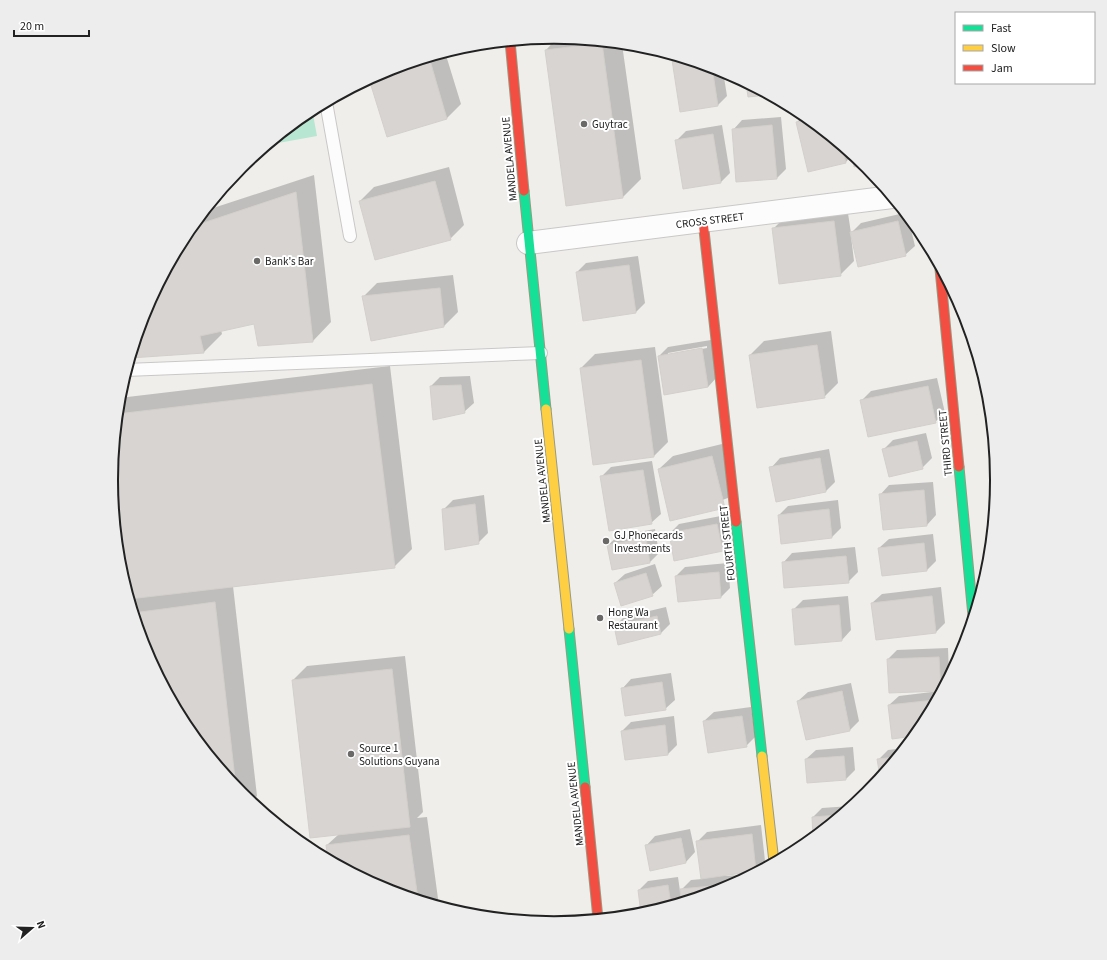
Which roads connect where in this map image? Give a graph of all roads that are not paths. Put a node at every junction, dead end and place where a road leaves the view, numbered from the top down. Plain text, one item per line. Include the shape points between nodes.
1 (510, 47) edge
2 (327, 107) edge
3 (885, 198) edge
4 (703, 221) junction
5 (350, 236) dead end
6 (528, 243) junction
7 (941, 280) edge
8 (541, 353) junction
9 (131, 370) edge
10 (972, 603) edge
11 (773, 857) edge
12 (597, 913) edge

1 - 6 street, MANDELA AVENUE
2 - 5 lane
3 - 4 street, CROSS STREET
4 - 6 street, CROSS STREET
4 - 11 street, FOURTH STREET
6 - 8 street, MANDELA AVENUE
7 - 10 street, THIRD STREET
8 - 9 lane
8 - 12 street, MANDELA AVENUE

